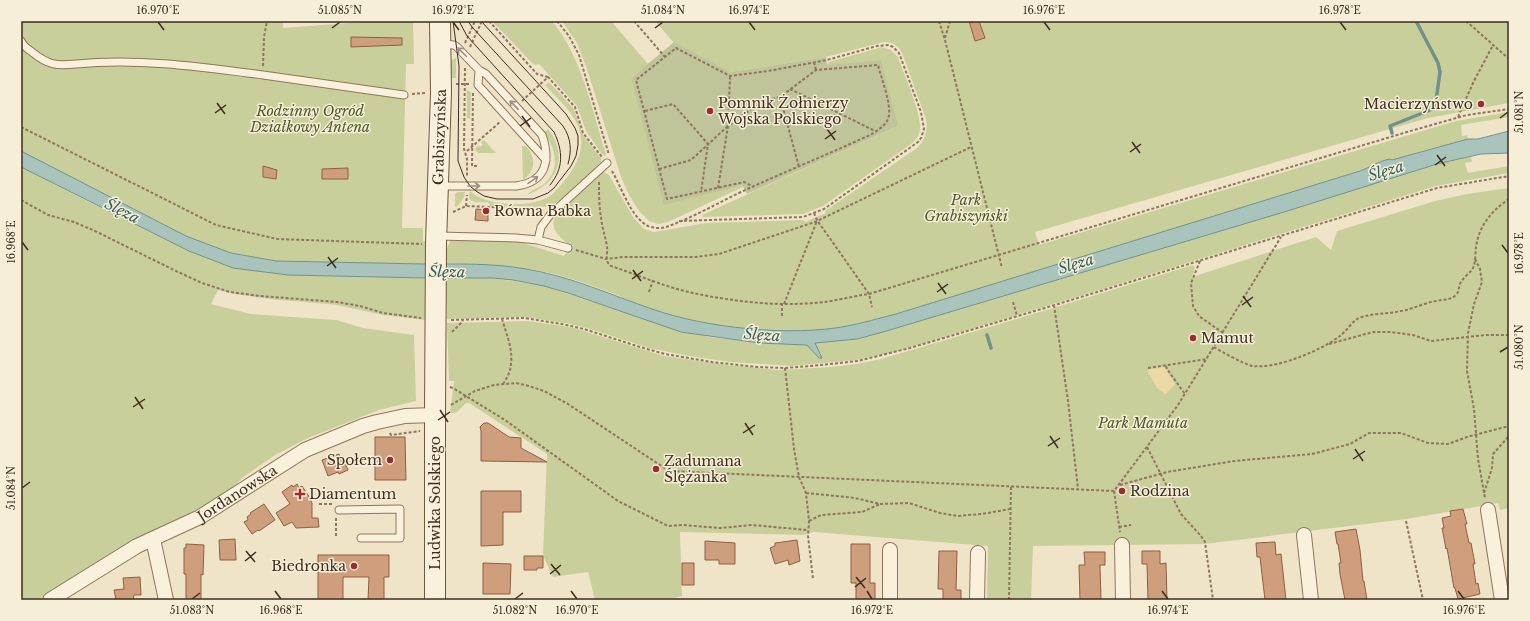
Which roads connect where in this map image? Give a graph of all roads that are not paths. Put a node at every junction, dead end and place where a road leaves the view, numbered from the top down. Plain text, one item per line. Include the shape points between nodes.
1 (440, 21) edge
2 (21, 41) edge
3 (440, 44) junction
4 (479, 70) junction
5 (404, 95) dead end
6 (546, 160) junction
7 (606, 163) road end
8 (438, 186) junction
9 (538, 240) junction
10 (434, 245) junction
11 (568, 248) road end
12 (435, 316) joint
13 (441, 411) junction
14 (339, 510) dead end
15 (1488, 510) road end
16 (1304, 535) dead end
17 (361, 538) dead end
18 (153, 539) junction
19 (1122, 546) road end
20 (890, 550) dead end
21 (978, 552) dead end
22 (50, 600) edge
23 (166, 600) edge
24 (435, 600) edge
25 (890, 600) edge
26 (976, 600) edge
27 (1123, 600) edge
28 (1311, 600) edge
29 (1502, 600) edge

1 - 3 main road, Grabiszyńska
2 - 5 lane via 35,55 48,63 59,65 105,61 195,66
4 -> 3 lane via 457,47
3 - 8 main road, Grabiszyńska
6 -> 4 lane via 542,135 486,74
4 - 6 lane via 478,86
8 -> 6 lane via 528,184 537,179
7 - 9 lane via 550,215 541,227
8 - 10 main road, Grabiszyńska
9 - 10 lane via 516,238
9 - 11 lane
10 - 12 main road, Grabiszyńska
12 - 13 main road, Ludwika Solskiego
13 - 18 street, Jordanowska via 377,422 305,450 200,516
13 - 24 main road, Ludwika Solskiego
14 - 17 lane via 400,509 400,538
15 - 29 street
16 - 28 street
18 - 22 street, Jordanowska via 137,546
18 - 23 street
19 - 27 street
20 - 25 street
21 - 26 street

